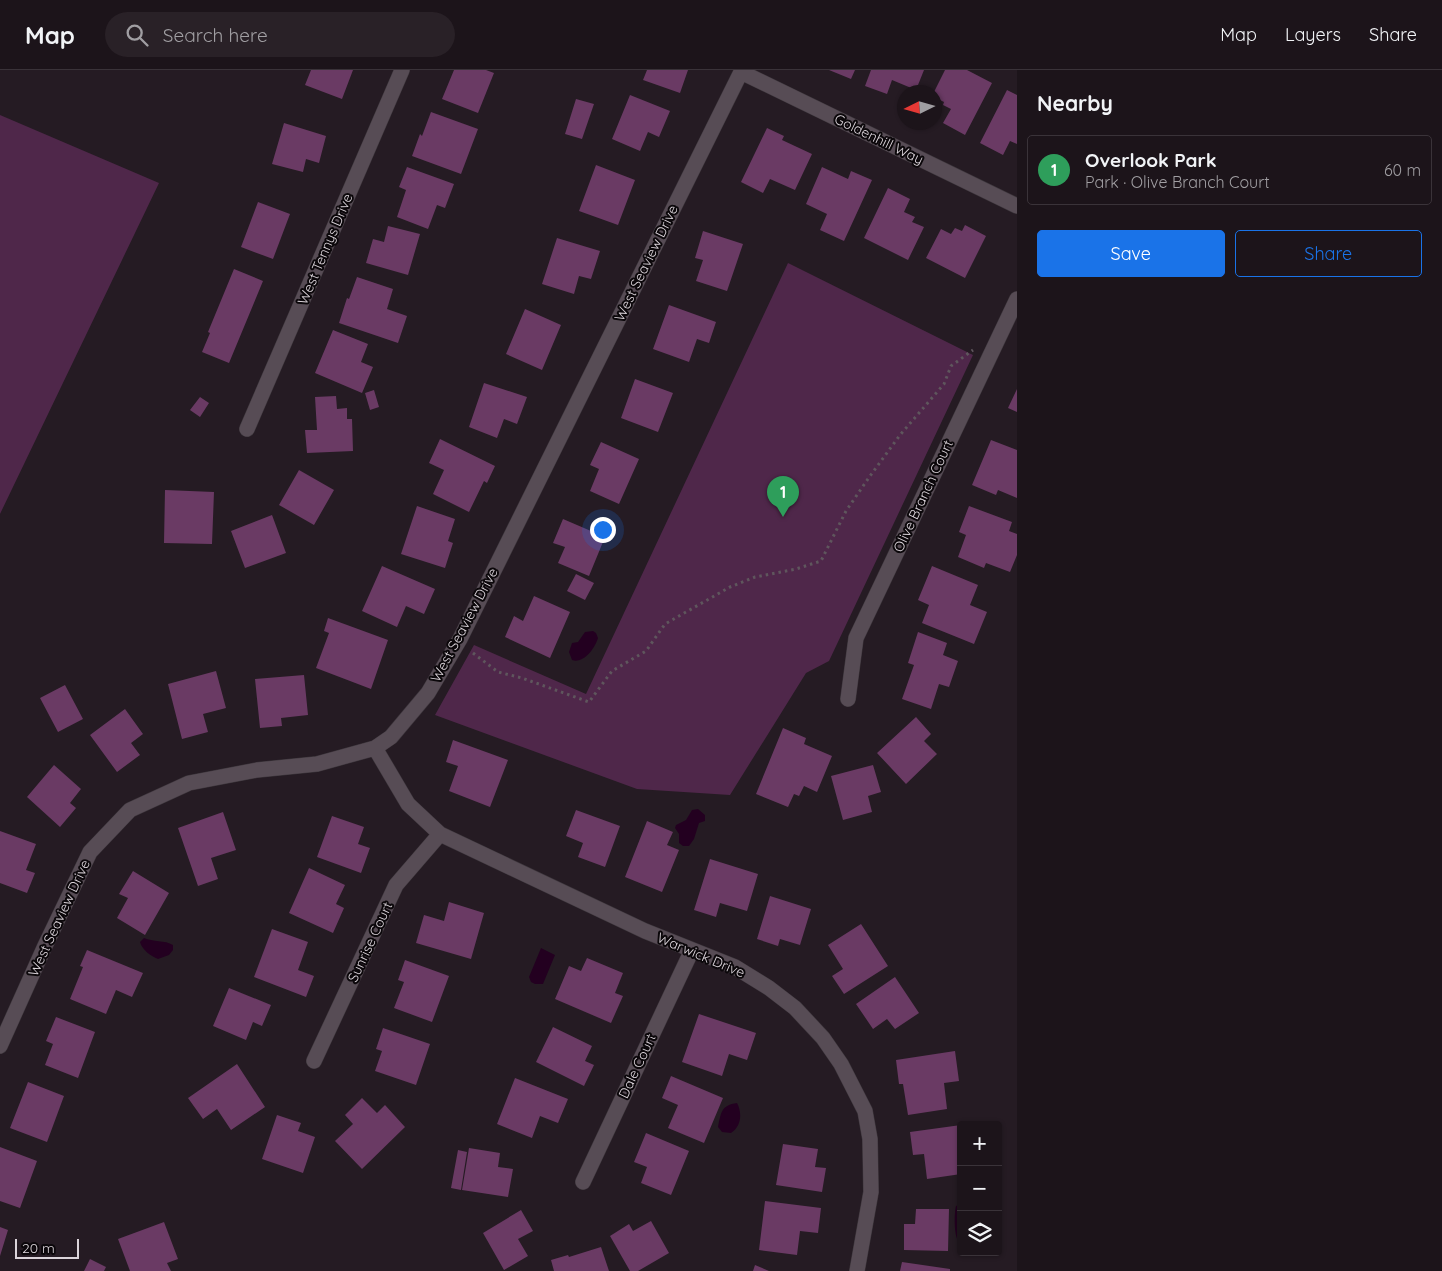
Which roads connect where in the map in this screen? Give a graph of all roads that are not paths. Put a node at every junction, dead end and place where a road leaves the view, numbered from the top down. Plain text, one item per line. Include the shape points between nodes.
1 (402, 70) edge
2 (741, 71) edge
3 (1017, 206) edge
4 (1017, 299) edge
5 (247, 429) dead end
6 (848, 699) dead end
7 (376, 748) junction
8 (440, 834) junction
9 (692, 950) junction
10 (0, 1046) edge
11 (314, 1061) dead end
12 (583, 1182) dead end
13 (857, 1271) edge

1 - 5 street, West Tennys Drive
2 - 3 street, Goldenhill Way
2 - 7 street, West Seaview Drive via 457,644 428,693 391,737
4 - 6 street, Olive Branch Court via 856,638
7 - 8 street, Warwick Drive via 408,804
7 - 10 street, West Seaview Drive via 318,764 189,782 130,810 90,852
8 - 9 street, Warwick Drive
8 - 11 street, Sunrise Court via 396,885
9 - 12 street, Dale Court
9 - 13 street, Warwick Drive via 735,967 769,988 795,1008 824,1038 842,1064 864,1111 870,1139 870,1192

